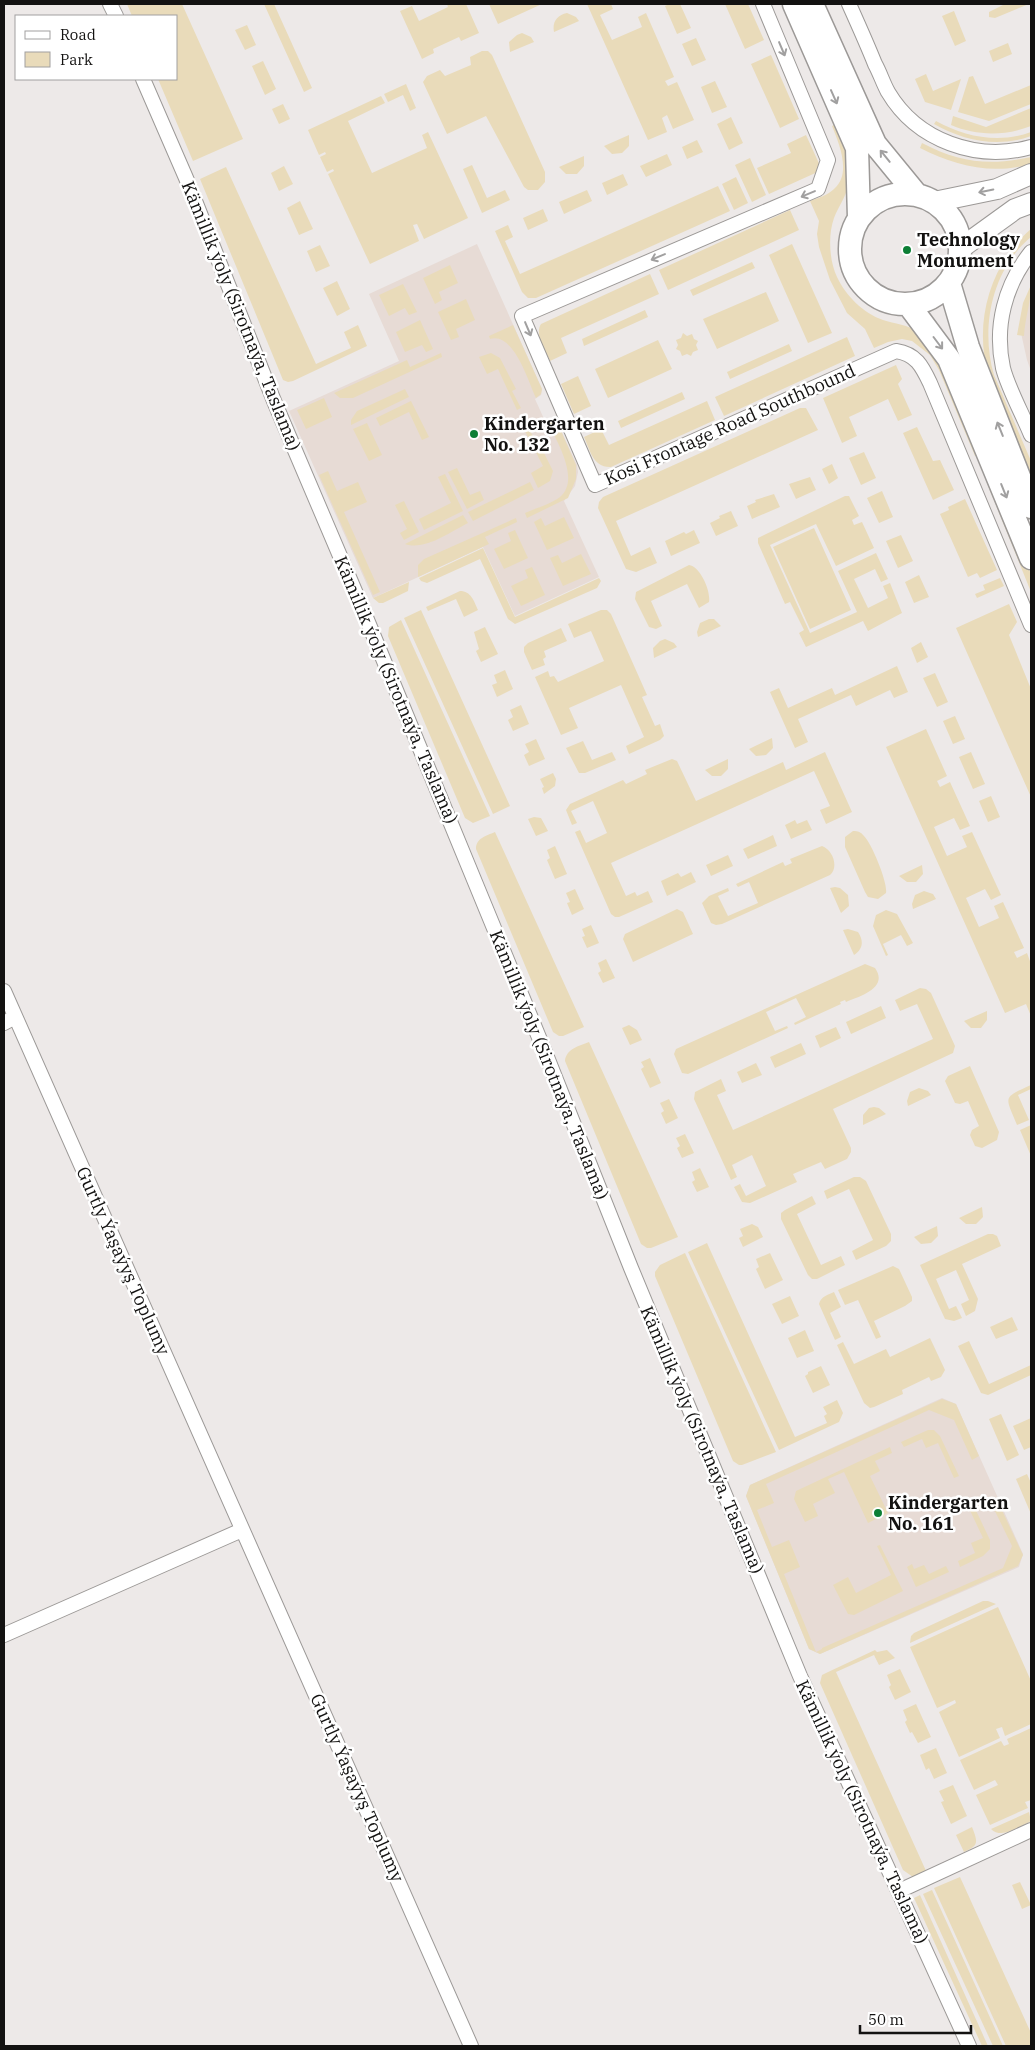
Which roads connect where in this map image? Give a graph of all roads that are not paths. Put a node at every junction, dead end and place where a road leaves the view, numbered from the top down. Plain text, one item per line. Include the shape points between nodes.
1 (763, 4) edge
2 (794, 4) edge
3 (812, 4) edge
4 (849, 4) edge
5 (143, 80) edge
6 (1031, 147) edge
7 (1031, 174) edge
8 (925, 198) junction
9 (1031, 203) edge
10 (859, 218) junction
11 (961, 248) junction
12 (1031, 252) edge
13 (949, 283) junction
14 (908, 304) junction
15 (1031, 435) edge
16 (1031, 506) edge
17 (1031, 558) edge
18 (1031, 625) edge
19 (4, 991) edge
20 (10, 1020) edge
21 (242, 1530) junction
22 (4, 1635) edge
23 (1031, 1830) edge
24 (898, 1891) junction
25 (471, 2046) edge
26 (969, 2046) edge

1 -> 18 street, Kosi Frontage Road Southbound via 828,160 818,189 522,316 591,476 595,485 896,351 906,352 922,365
2 -> 10 main road via 857,148
8 -> 3 main road via 875,144
4 - 6 street via 887,91 903,113 920,128 942,142 962,148 1004,152
5 - 24 street, Kämillik ýoly (Sirotnaýa, Taslama) via 800,1676
7 -> 8 main road via 998,189
8 - 10 main road via 900,194 884,198
8 - 11 main road via 948,213 957,230
9 - 11 main road via 1015,209
10 - 14 main road via 850,254 855,272 866,288 881,299
11 - 13 main road via 958,267
12 - 15 street via 1014,276 1008,292 1001,315 1000,337 1003,368
13 - 14 main road via 935,296
16 -> 13 main road via 968,347
14 -> 17 main road via 950,359
19 - 20 street, Gurtly Ýaşaýyş Toplumy
20 - 21 street, Gurtly Ýaşaýyş Toplumy
21 - 22 street
21 - 25 street, Gurtly Ýaşaýyş Toplumy
23 - 24 street
24 - 26 street, Kämillik ýoly (Sirotnaýa, Taslama)

